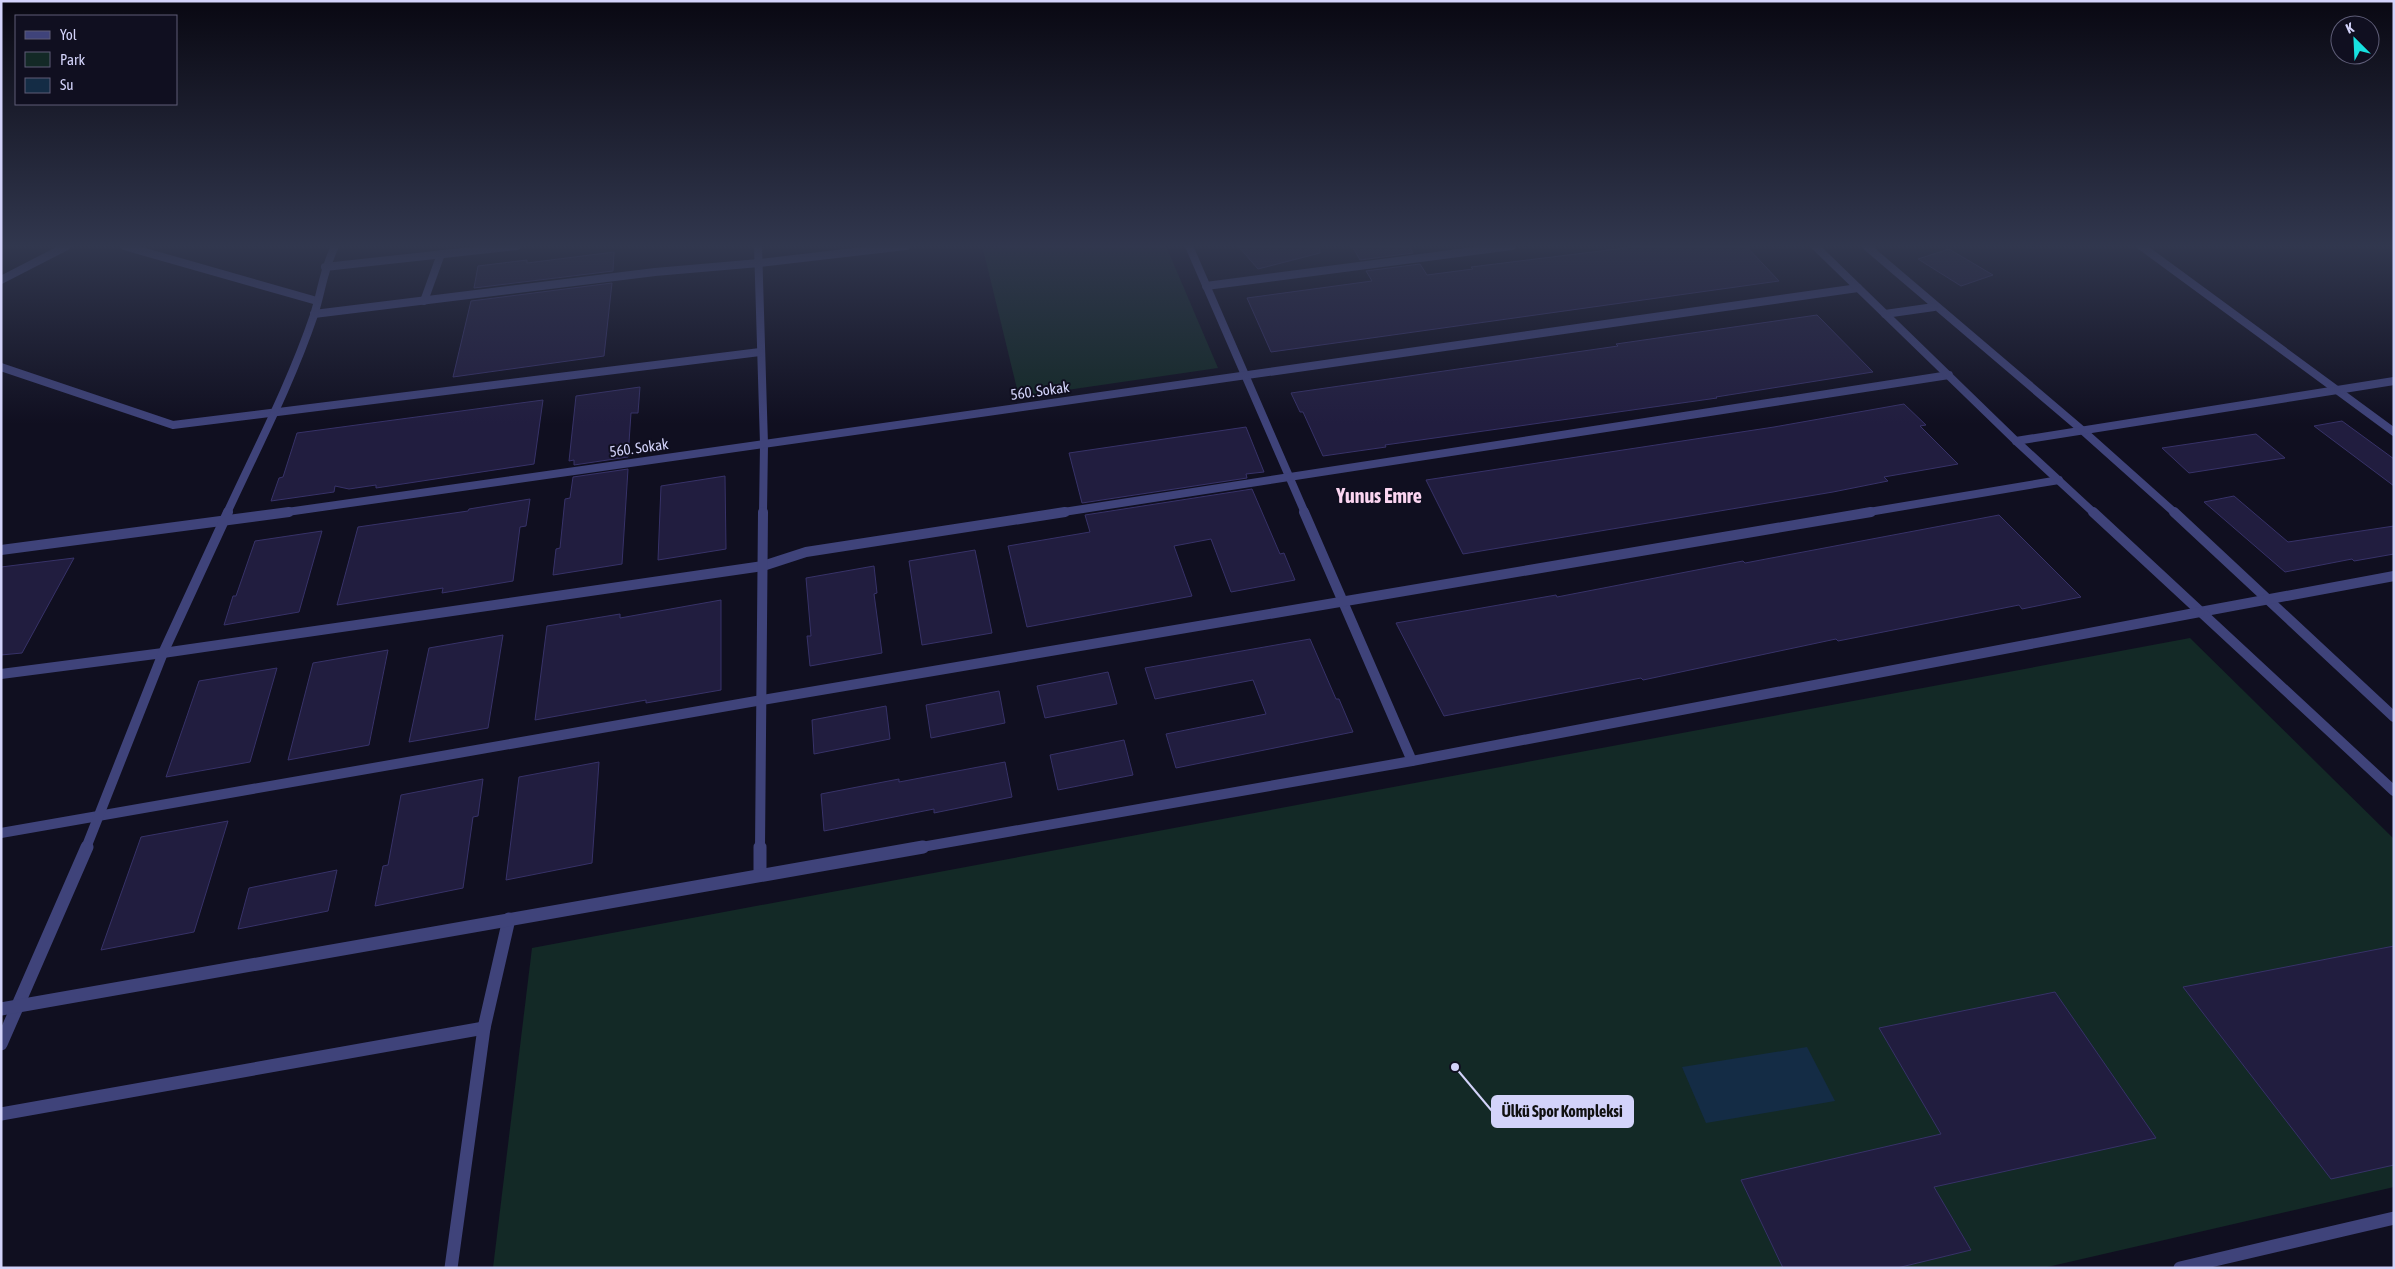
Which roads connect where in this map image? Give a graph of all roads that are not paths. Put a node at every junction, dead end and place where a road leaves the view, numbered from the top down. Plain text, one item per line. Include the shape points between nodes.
1 (316, 305) edge
2 (388, 305) edge
3 (759, 305) edge
4 (1214, 305) edge
5 (1738, 305) edge
6 (1876, 305) edge
7 (2223, 305) edge
8 (1934, 307) joint
9 (314, 314) junction
10 (1885, 314) junction
11 (760, 352) junction
12 (1, 366) edge
13 (1949, 375) junction
14 (1245, 376) junction
15 (2394, 381) edge
16 (2338, 390) junction
17 (274, 412) junction
18 (2082, 430) junction
19 (2394, 432) edge
20 (2016, 440) junction
21 (764, 444) junction
22 (1289, 476) junction
23 (2059, 480) junction
24 (225, 521) junction
25 (1, 550) edge
26 (763, 566) junction
27 (2394, 576) edge
28 (2269, 599) junction
29 (1343, 602) junction
30 (2200, 612) junction
31 (164, 653) junction
32 (1, 674) edge
33 (762, 700) junction
34 (2394, 717) edge
35 (1412, 761) junction
36 (2394, 791) edge
37 (100, 817) junction
38 (1, 833) edge
39 (760, 875) junction
40 (509, 920) junction
41 (19, 1006) junction
42 (1, 1009) edge
43 (484, 1028) junction
44 (1, 1044) edge
45 (1, 1114) edge
46 (2394, 1218) edge
47 (451, 1268) edge
48 (2180, 1268) edge

1 - 9 street
2 - 9 street
3 - 11 street
4 - 14 street
5 - 14 street, 560. Sokak
6 - 10 street
7 - 16 street
8 - 10 street
8 - 18 street
9 - 17 street
10 - 13 street
11 - 17 street
11 - 21 street
12 - 17 street via 173,425
13 - 20 street
13 - 22 street
14 - 21 street, 560. Sokak
14 - 22 street
15 - 16 street
16 - 18 street
16 - 19 street
17 - 24 street
18 - 20 street
18 - 28 street
20 - 23 street
21 - 24 street, 560. Sokak
21 - 26 street
22 - 26 street via 806,552
22 - 29 street
23 - 29 street
23 - 30 street
24 - 25 street, 560. Sokak
24 - 31 street
26 - 31 street
26 - 33 street
27 - 28 street
28 - 30 street
28 - 34 street
29 - 33 street
29 - 35 street
30 - 35 street
30 - 36 street
31 - 32 street
31 - 37 street
33 - 37 street
33 - 39 street
35 - 39 street
37 - 38 street
37 - 41 street
39 - 40 street
40 - 41 street
40 - 43 street
41 - 42 street
41 - 44 street
43 - 45 street
43 - 47 street
46 - 48 street

